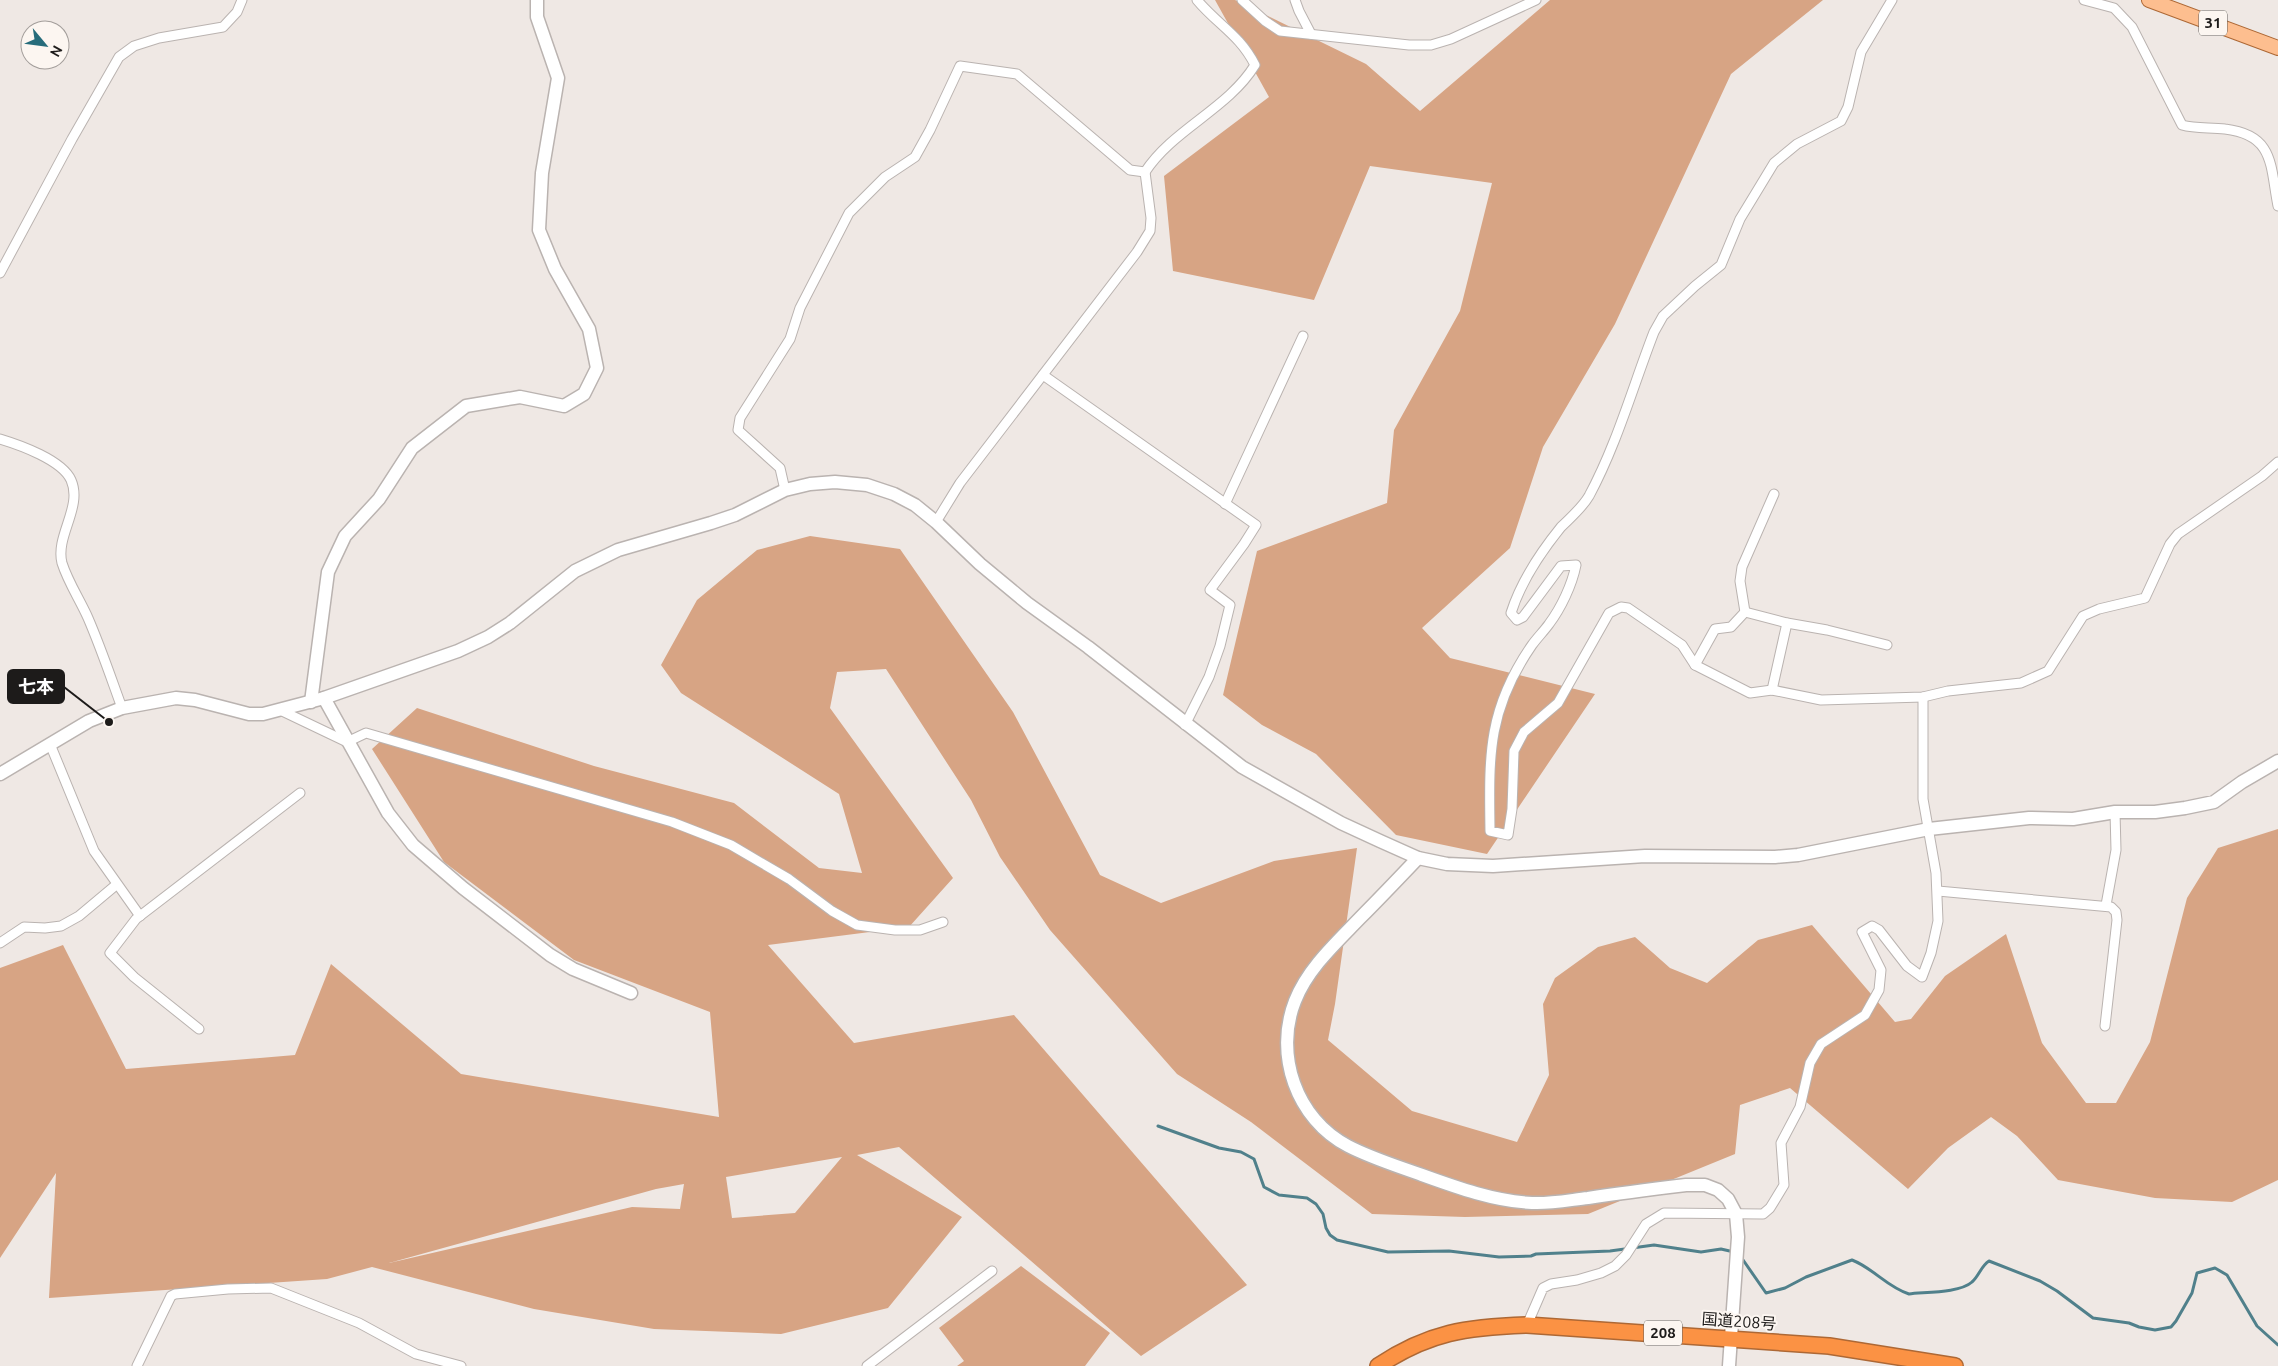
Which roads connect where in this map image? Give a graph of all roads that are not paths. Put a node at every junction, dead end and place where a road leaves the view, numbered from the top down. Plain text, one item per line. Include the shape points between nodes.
1 (242, 0) edge
2 (537, 0) edge
3 (1197, 0) edge
4 (1242, 0) edge
5 (1296, 0) edge
6 (1536, 0) edge
7 (1892, 0) edge
8 (2084, 0) edge
9 (2149, 0) edge
10 (1311, 34) junction
11 (2278, 48) edge
12 (1145, 172) junction
13 (2278, 206) edge
14 (0, 273) edge
15 (1303, 336) dead end
16 (1043, 375) junction
17 (0, 438) edge
18 (2278, 462) edge
19 (785, 490) junction
20 (1774, 494) dead end
21 (1225, 504) junction
22 (936, 522) junction
23 (1745, 612) junction
24 (1787, 624) junction
25 (1887, 645) dead end
26 (1695, 665) junction
27 (1772, 690) junction
28 (1923, 697) junction
29 (324, 698) junction
30 (310, 702) junction
31 (122, 708) junction
32 (280, 710) junction
33 (1185, 725) junction
34 (347, 742) junction
35 (50, 744) junction
36 (2278, 761) edge
37 (0, 774) edge
38 (300, 793) dead end
39 (2115, 812) junction
40 (1929, 829) junction
41 (1418, 858) junction
42 (116, 885) junction
43 (1938, 891) junction
44 (2106, 905) junction
45 (140, 916) junction
46 (943, 922) dead end
47 (0, 943) edge
48 (631, 993) dead end
49 (2104, 1026) dead end
50 (199, 1029) dead end
51 (1736, 1214) junction
52 (992, 1271) dead end
53 (1527, 1325) junction
54 (1731, 1338) junction
55 (137, 1366) edge
56 (461, 1366) edge
57 (867, 1366) edge
58 (1378, 1366) edge
59 (1729, 1366) edge
60 (1955, 1366) edge

1 - 14 street via 237,12 223,26 159,38 134,46 119,57
2 - 30 street via 536,17 558,78 542,173 539,230 555,269 589,328 597,368 584,394 564,406 520,397 466,406 412,448 379,499 344,536 328,572
3 - 12 street via 1240,40 1255,65 1245,82 1166,148
4 - 10 street via 1280,31
5 - 10 street via 1298,11
6 - 10 street via 1431,45
7 - 26 street via 1861,52 1848,107 1841,121 1797,144 1774,163 1740,219 1721,265 1663,316 1588,498 1548,544 1515,600 1511,613 1517,620 1523,617 1561,566 1576,566 1573,580 1550,623 1532,645 1503,696 1495,720 1488,791 1490,831 1508,835 1514,751 1524,732 1558,703 1609,613 1621,607 1628,608 1682,645
8 - 13 street via 2114,8 2132,27 2182,125 2226,129 2260,142 2266,149
9 - 11 main road, 31
12 - 16 street via 1150,231
12 - 19 street via 1130,170 1017,74 960,66 915,156 885,178 849,213 800,308 790,339 740,418 738,430 780,468
15 - 21 street
16 - 21 street
16 - 22 street via 960,483
17 - 31 street via 51,461 71,481 74,494 62,562 89,620
18 - 28 street via 2178,534 2170,544 2145,598 2083,616 2048,672 2021,683
19 - 22 street via 835,482 867,485 915,505
19 - 29 street via 735,515 618,550 575,571 488,637 458,651
20 - 23 street via 1742,567 1740,581
21 - 33 street via 1256,525 1210,590 1230,605 1209,677
22 - 33 street via 1027,603
23 - 24 street
23 - 26 street via 1731,627 1715,629
24 - 25 street
24 - 27 street
26 - 27 street via 1750,693
27 - 28 street via 1821,700
28 - 40 street via 1923,799
29 - 30 street
29 - 34 street
30 - 32 street
31 - 32 street via 176,698 249,714
31 - 35 street via 89,721
32 - 34 street
33 - 41 street via 1242,768 1341,823
34 - 46 street via 366,733 672,822 731,845 857,925 920,930
34 - 48 street via 388,813 414,845 438,867 550,955 573,969
35 - 37 street
35 - 42 street via 94,851
36 - 39 street via 2214,802 2155,812
38 - 45 street
39 - 40 street via 2073,819 2029,818
39 - 44 street via 2116,850
40 - 41 street via 1775,857 1645,856 1465,867
40 - 43 street
41 - 51 street via 1333,946 1311,973 1296,999 1288,1022 1286,1047 1289,1068 1295,1090 1322,1128 1347,1146 1381,1161 1480,1195 1508,1201 1534,1203 1705,1185 1728,1199
42 - 45 street
42 - 47 street via 79,916 61,926 24,927
43 - 44 street
43 - 51 street via 1938,921 1922,976 1907,966 1879,930 1872,926 1862,932 1881,970 1879,990 1865,1015 1821,1044 1810,1063 1800,1107 1781,1143 1784,1185 1770,1208 1763,1214
44 - 49 street via 2116,912 2117,920
45 - 50 street via 110,953 134,977
51 - 53 street via 1664,1213 1646,1224 1615,1266 1601,1273 1543,1288
51 - 54 street via 1738,1238
52 - 57 street
53 - 54 highway, 国道208号 / 208
53 - 58 highway, 国道208号 / 208 via 1452,1331 1419,1342
54 - 59 street
54 - 60 highway, 国道208号 / 208 via 1829,1346
55 - 56 street via 171,1296 271,1288 359,1323 416,1354

